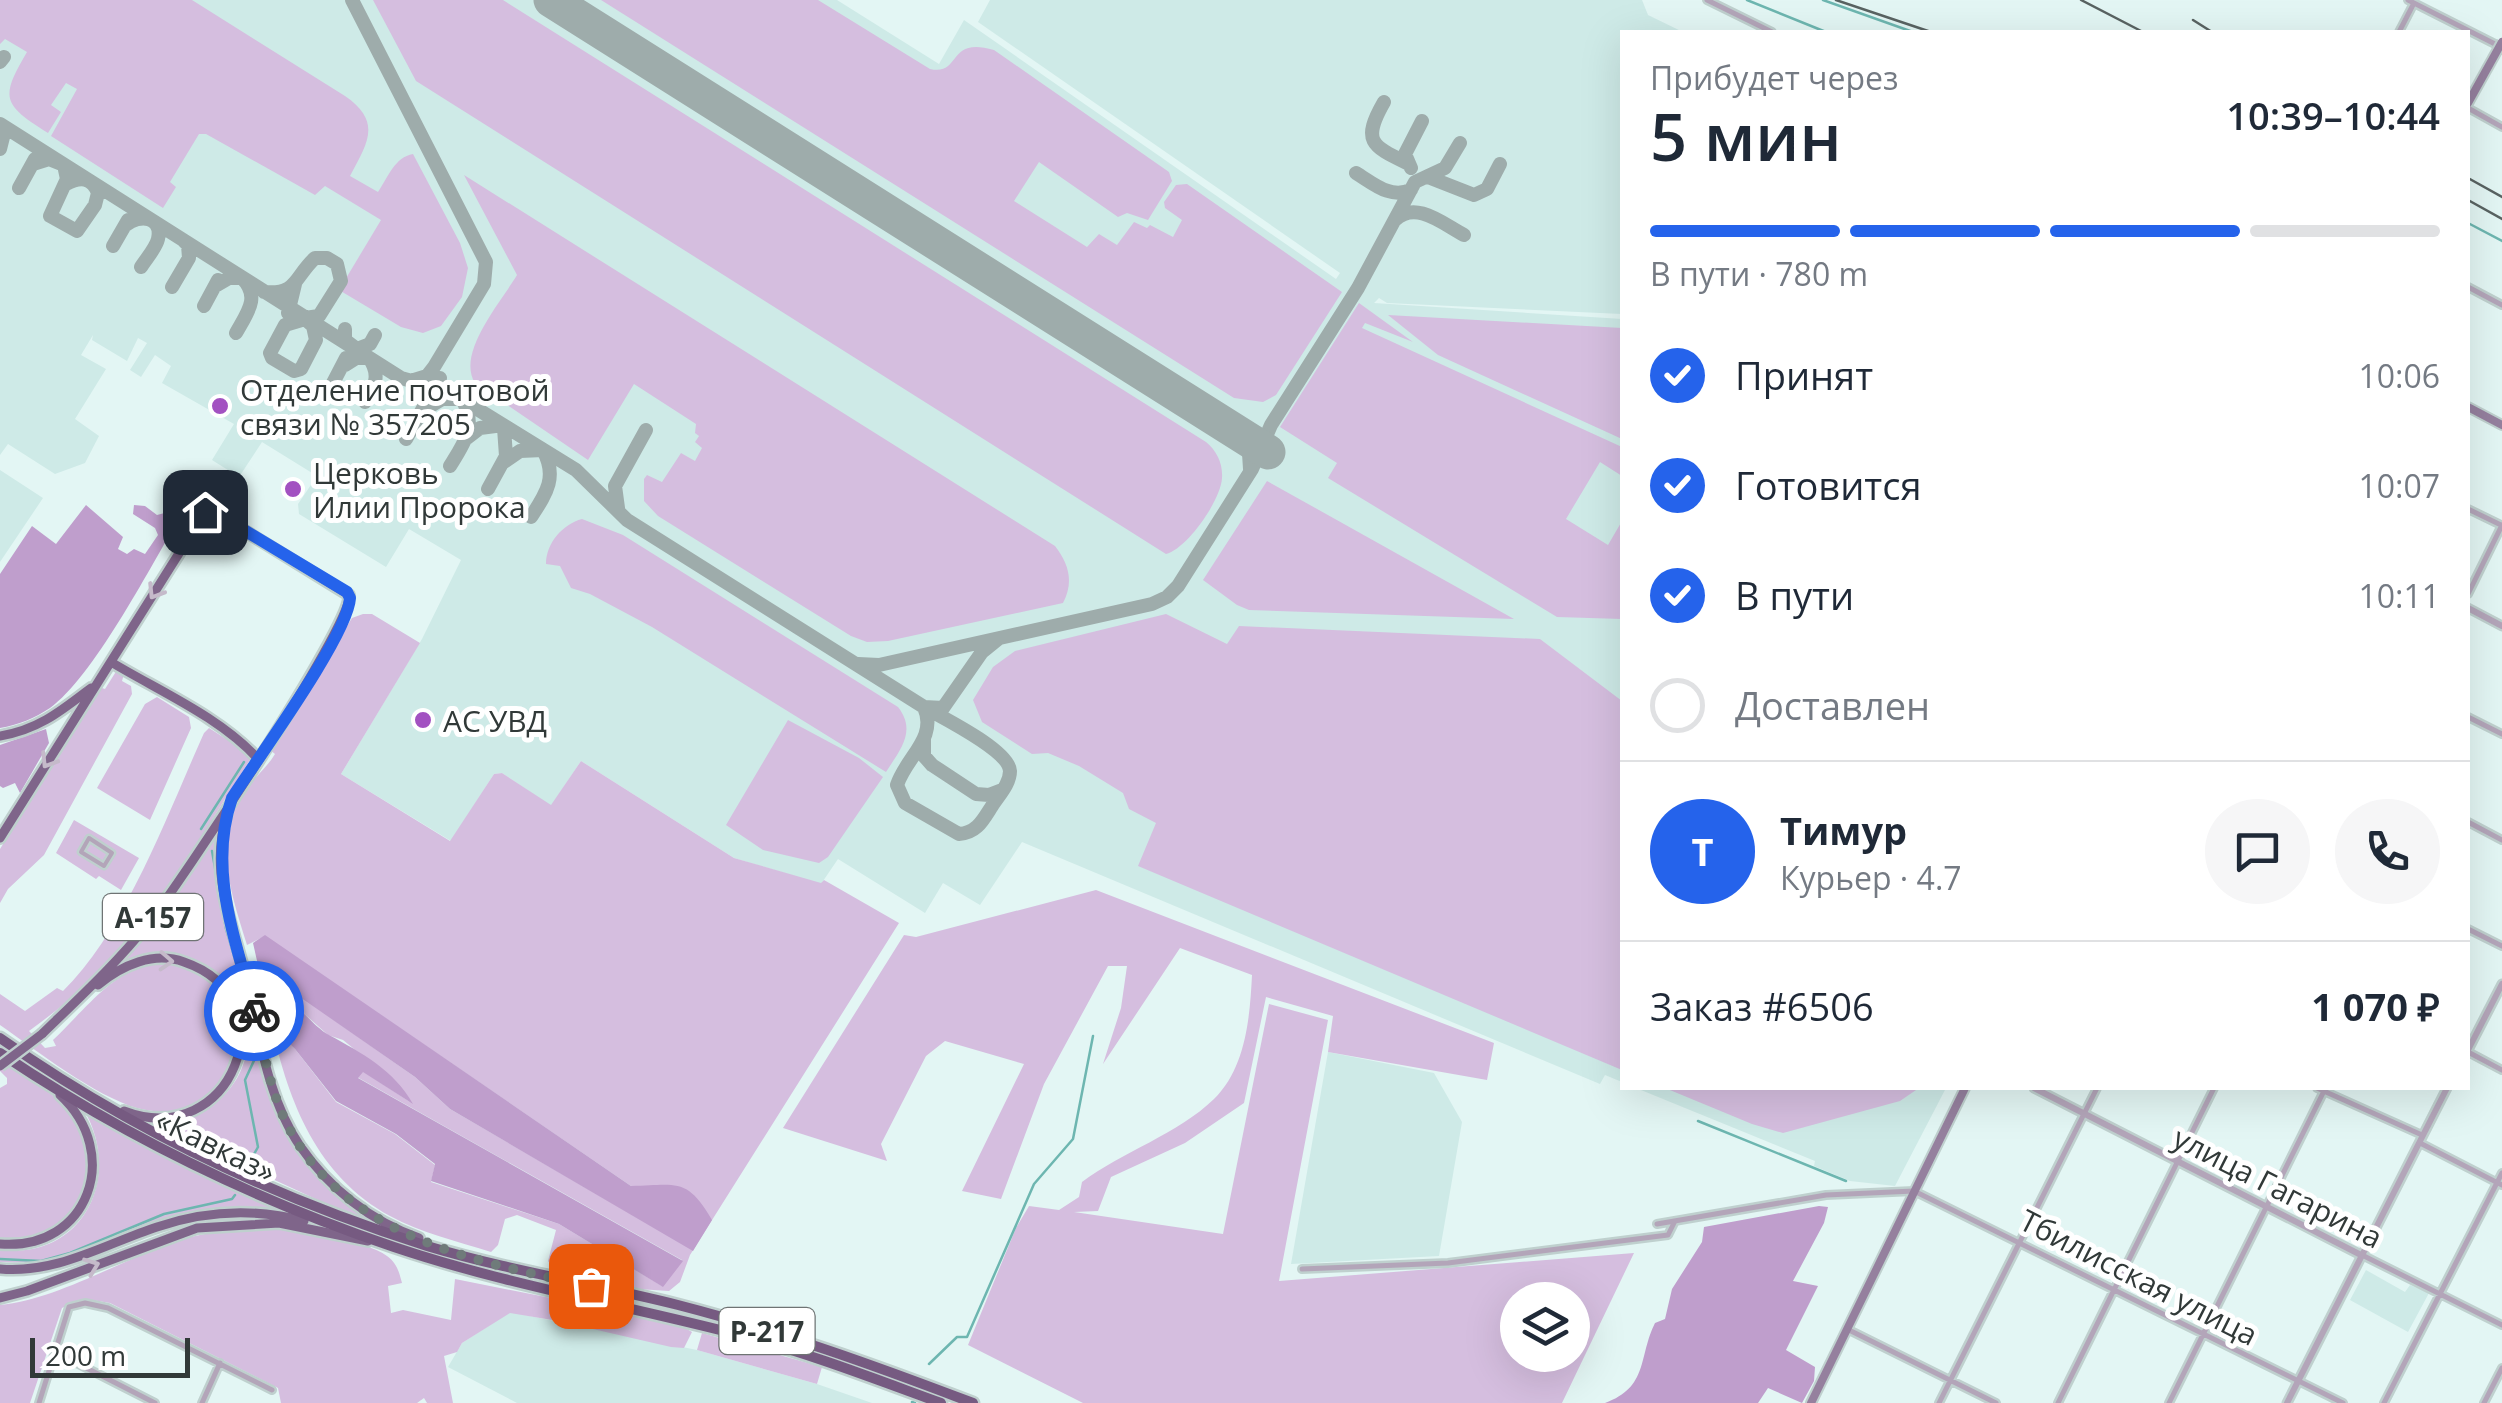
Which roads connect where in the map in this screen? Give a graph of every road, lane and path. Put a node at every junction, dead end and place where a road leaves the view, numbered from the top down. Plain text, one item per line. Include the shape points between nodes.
1 (1708, 0) edge
2 (2412, 1) edge
3 (1768, 30) edge
4 (2400, 30) edge
5 (2502, 44) edge
6 (2470, 102) edge
7 (2470, 107) edge
8 (2502, 127) edge
9 (2470, 288) edge
10 (2502, 305) edge
11 (2470, 408) edge
12 (2502, 425) edge
13 (2470, 510) edge
14 (2502, 526) edge
15 (2470, 590) edge
16 (2470, 609) edge
17 (2502, 626) edge
18 (111, 662) junction
19 (97, 684) junction
20 (2470, 718) edge
21 (2502, 734) edge
22 (0, 736) edge
23 (258, 759) junction
24 (232, 798) junction
25 (2470, 823) edge
26 (0, 838) edge
27 (2502, 840) edge
28 (80, 852) joint
29 (2470, 929) edge
30 (2502, 946) edge
31 (2502, 984) edge
32 (54, 1022) junction
33 (0, 1038) edge
34 (2470, 1047) edge
35 (2470, 1052) edge
36 (0, 1054) edge
37 (0, 1066) edge
38 (2502, 1070) edge
39 (50, 1087) junction
40 (75, 1087) junction
41 (1964, 1090) edge
42 (2038, 1090) edge
43 (2096, 1090) edge
44 (2213, 1090) edge
45 (2320, 1090) edge
46 (2322, 1090) edge
47 (2446, 1090) edge
48 (2084, 1113) junction
49 (2420, 1139) junction
50 (2177, 1161) junction
51 (2502, 1173) edge
52 (2500, 1184) edge
53 (1914, 1191) junction
54 (2268, 1206) junction
55 (1674, 1221) junction
56 (1657, 1224) dead end
57 (2020, 1242) junction
58 (0, 1244) edge
59 (393, 1247) junction
60 (2361, 1255) junction
61 (463, 1256) junction
62 (0, 1269) edge
63 (1302, 1270) dead end
64 (573, 1282) junction
65 (2115, 1291) junction
66 (2441, 1294) junction
67 (0, 1298) edge
68 (610, 1304) junction
69 (736, 1322) junction
70 (2502, 1325) edge
71 (1847, 1329) junction
72 (2202, 1334) junction
73 (741, 1335) junction
74 (55, 1352) junction
75 (220, 1363) junction
76 (2502, 1368) edge
77 (1950, 1381) junction
78 (2297, 1382) junction
79 (272, 1390) dead end
80 (39, 1403) edge
81 (155, 1403) edge
82 (202, 1403) edge
83 (941, 1403) edge
84 (973, 1403) edge
85 (1811, 1403) edge
86 (1939, 1403) edge
87 (1996, 1403) edge
88 (2058, 1403) edge
89 (2169, 1403) edge
90 (2286, 1403) edge
91 (2343, 1403) edge
92 (2384, 1403) edge
93 (2484, 1403) edge

1 - 3 street
2 - 4 street
2 - 5 street
5 - 6 main road, bridge
7 - 8 street
9 - 10 street
11 - 12 main road
13 - 14 street
14 - 15 street
16 - 17 street
18 - 19 main road, А-157
18 - 23 main road via 206,718
23 -> 18 main road, А-157 via 330,645 350,605 347,592 208,511
19 - 22 main road via 50,720
19 -> 26 main road, А-157
20 - 21 street
23 - 24 main road, А-157
24 - 32 main road, А-157 via 150,921
24 - 61 main road via 222,834 224,890 288,1127 347,1198 395,1228
25 - 27 street
28 - 28 street via 104,866 112,853 88,838
29 - 30 street
31 - 34 street
32 - 37 main road, А-157, bridge
32 -> 40 main road via 116,972 139,961 172,958 225,988 238,1015 238,1064 200,1109 144,1118
33 - 40 highway, Р-217
35 - 38 street
36 - 39 highway, «Кавказ» / Р-217
39 - 58 main road via 75,1110 88,1137 90,1187 77,1213 55,1232
39 - 59 highway, «Кавказ» / Р-217 via 235,1184
40 - 61 highway, «Кавказ» / Р-217 via 250,1180
41 - 53 main road
42 - 48 street, улица Гагарина
43 - 48 street
44 - 50 street
45 - 54 street
46 - 49 street
47 - 49 street
48 - 50 street, улица Гагарина
48 - 57 street
49 - 52 street
49 - 60 street
50 - 54 street, улица Гагарина
50 - 65 street
51 - 52 street
52 - 66 street
53 - 55 street via 1826,1195
53 - 57 street, Тбилисская улица
53 - 71 main road
54 - 60 street, улица Гагарина
54 - 72 street
55 - 56 street
55 - 63 street via 1668,1235 1448,1262
57 - 65 street, Тбилисская улица
57 - 77 street
59 - 62 main road via 280,1215 231,1212 156,1227 66,1262
67 -> 59 main road via 197,1228 279,1223
59 - 68 highway, «Кавказ» / Р-217
60 - 66 street, улица Гагарина
60 - 78 street
61 - 64 highway, «Кавказ» / Р-217
64 - 68 highway via 666,1308
64 - 69 highway, «Кавказ» / Р-217
65 - 72 street, Тбилисская улица
65 - 88 street
66 - 70 street, улица Гагарина
66 - 92 street
68 - 73 highway, «Кавказ» / Р-217
69 - 73 highway via 690,1315
69 - 84 highway, «Кавказ» / Р-217
71 - 77 street
71 - 85 main road
72 - 78 street, Тбилисская улица
72 - 89 street
73 - 83 highway, «Кавказ» / Р-217
74 - 75 street via 68,1308 85,1303
74 - 80 street
74 - 81 street
75 - 79 street
75 - 82 street
76 - 93 street
77 - 86 street
77 - 87 street
78 - 90 street
78 - 91 street, Тбилисская улица

